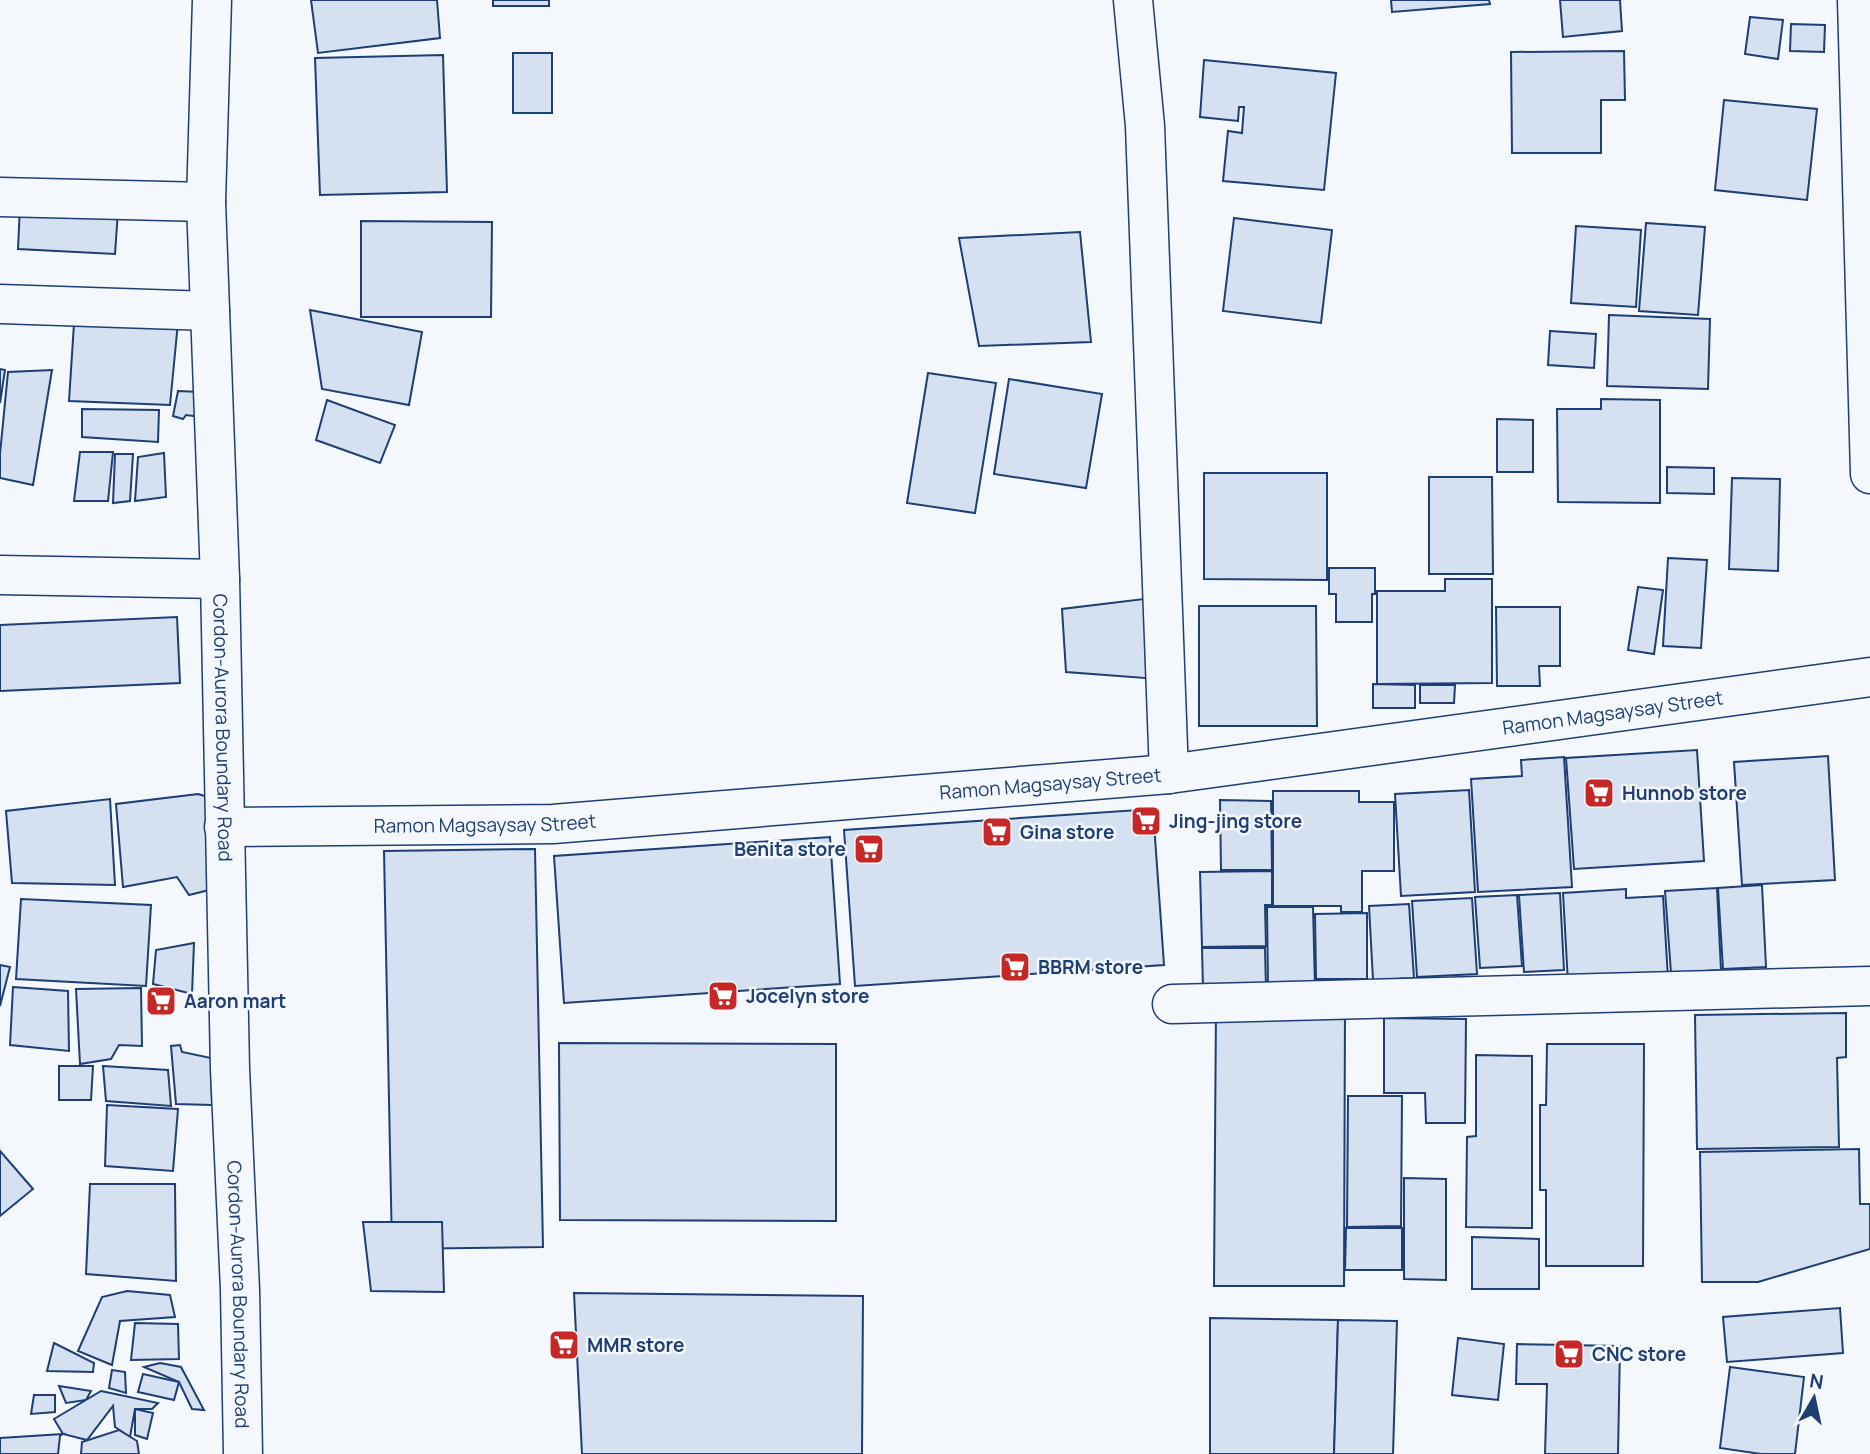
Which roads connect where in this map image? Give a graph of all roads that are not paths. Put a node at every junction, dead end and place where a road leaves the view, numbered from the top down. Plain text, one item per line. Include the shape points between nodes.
1 (212, 0) edge
2 (1133, 0) edge
3 (1857, 0) edge
4 (0, 197) edge
5 (206, 202) junction
6 (0, 304) edge
7 (210, 311) junction
8 (1870, 474) edge
9 (0, 575) edge
10 (220, 579) junction
11 (1870, 677) edge
12 (1169, 774) junction
13 (224, 827) junction
14 (1870, 986) edge
15 (1172, 1004) dead end
16 (243, 1454) edge

1 - 5 street, Cordon-Aurora Boundary Road
2 - 12 street via 1145,126
3 - 8 street
4 - 5 street
5 - 7 street, Cordon-Aurora Boundary Road
6 - 7 street
7 - 10 street, Cordon-Aurora Boundary Road
9 - 10 street
10 - 13 street, Cordon-Aurora Boundary Road
11 - 12 street, Ramon Magsaysay Street
12 - 13 street, Ramon Magsaysay Street via 553,824
13 - 16 street, Cordon-Aurora Boundary Road
14 - 15 street

